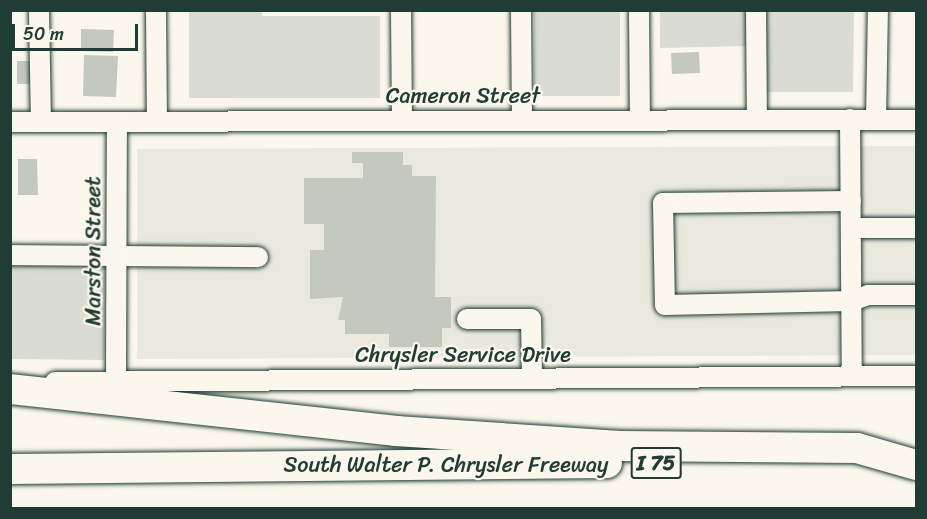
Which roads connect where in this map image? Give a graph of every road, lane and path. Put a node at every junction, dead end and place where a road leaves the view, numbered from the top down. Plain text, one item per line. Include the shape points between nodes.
1 (39, 10) edge
2 (156, 10) edge
3 (401, 10) edge
4 (522, 10) edge
5 (639, 10) edge
6 (756, 10) edge
7 (878, 10) edge
8 (522, 119) junction
9 (640, 119) junction
10 (757, 119) junction
11 (850, 119) junction
12 (402, 120) junction
13 (876, 120) junction
14 (916, 120) edge
15 (10, 122) edge
16 (41, 122) junction
17 (117, 122) junction
18 (157, 122) junction
19 (850, 201) junction
20 (851, 228) junction
21 (916, 228) edge
22 (10, 255) edge
23 (117, 257) junction
24 (258, 257) dead end
25 (916, 295) edge
26 (851, 301) junction
27 (467, 319) dead end
28 (916, 375) edge
29 (852, 376) junction
30 (532, 378) junction
31 (116, 381) junction
32 (10, 382) edge
33 (10, 389) edge
34 (916, 465) edge
35 (10, 470) edge

1 - 16 street
2 - 18 street
3 - 12 street
4 - 8 street
5 - 9 street
6 - 10 street
7 - 13 street
8 - 9 street, Cameron Street
8 - 12 street, Cameron Street
9 - 10 street, Cameron Street
10 - 11 street, Cameron Street
11 - 13 street, Cameron Street
11 - 19 street
12 - 18 street, Cameron Street
13 - 14 street, Cameron Street
15 - 16 street, Cameron Street
16 - 17 street, Cameron Street
17 - 18 street, Cameron Street
17 - 23 street, Marston Street
19 - 20 street
19 - 26 street via 663,203 664,305
20 - 21 street
20 - 26 street
22 - 23 street
23 - 24 street
23 - 31 street, Marston Street
25 - 26 street via 868,295
26 - 29 street
27 - 30 street via 531,319
28 - 29 street, Chrysler Service Drive
29 - 30 street, Chrysler Service Drive
30 - 31 street, Chrysler Service Drive
31 - 32 street, Chrysler Service Drive
33 - 34 highway via 396,431 619,446 857,448
34 - 35 highway, South Walter P. Chrysler Freeway / I 75 via 443,464

